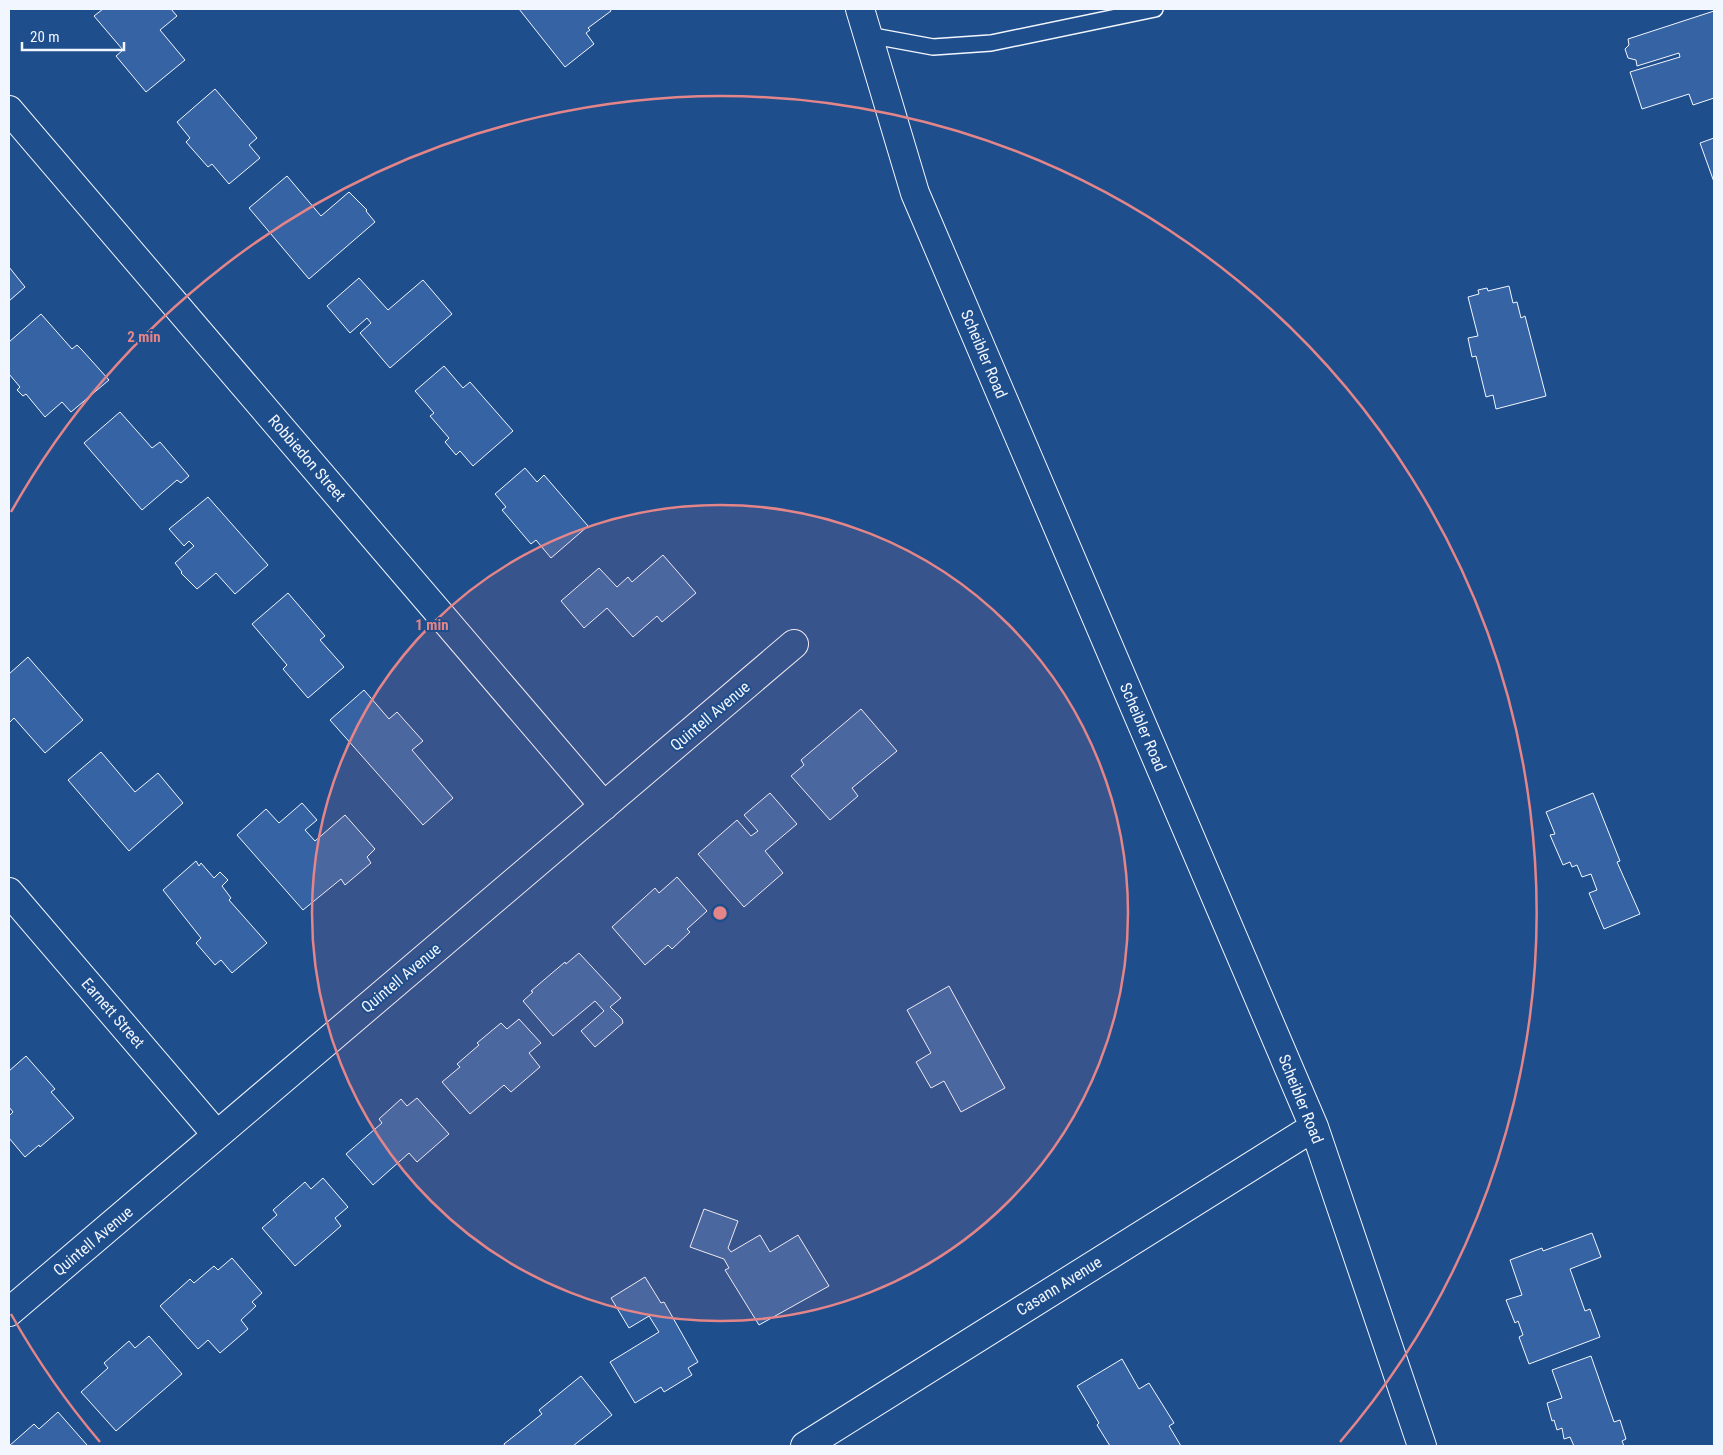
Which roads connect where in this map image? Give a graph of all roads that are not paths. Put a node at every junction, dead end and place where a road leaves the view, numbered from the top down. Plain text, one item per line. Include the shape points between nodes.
1 (860, 9) edge
2 (1155, 9) edge
3 (868, 35) junction
4 (9, 110) edge
5 (794, 644) dead end
6 (604, 806) junction
7 (9, 892) edge
8 (1314, 1127) junction
9 (217, 1135) junction
10 (9, 1312) edge
11 (805, 1446) edge
12 (1422, 1446) edge

1 - 3 street, Scheibler Road
2 - 3 lane via 991,43 933,47
3 - 8 street, Scheibler Road via 915,193
4 - 6 street, Robbiedon Street
5 - 6 street, Quintell Avenue
6 - 9 street, Quintell Avenue
7 - 9 street, Earnett Street
8 - 11 street, Casann Avenue
8 - 12 street, Scheibler Road
9 - 10 street, Quintell Avenue

